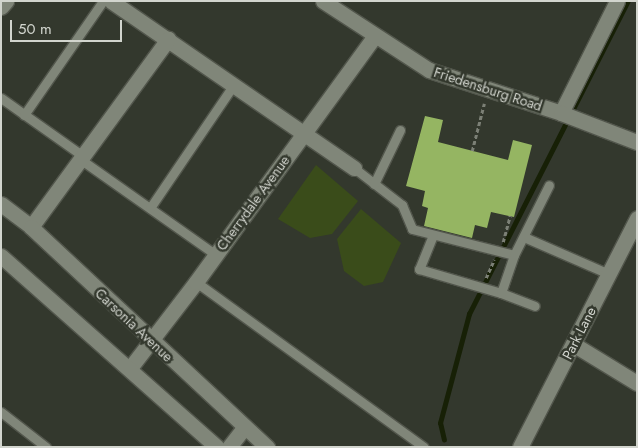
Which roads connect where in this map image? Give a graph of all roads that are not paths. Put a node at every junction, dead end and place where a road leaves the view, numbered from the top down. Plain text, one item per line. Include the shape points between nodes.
1 (6, 1) edge
2 (103, 1) edge
3 (111, 1) edge
4 (323, 1) edge
5 (618, 1) edge
6 (1, 7) edge
7 (374, 36) junction
8 (168, 39) junction
9 (233, 86) junction
10 (1, 98) edge
11 (561, 113) junction
12 (24, 114) junction
13 (400, 130) dead end
14 (304, 132) junction
15 (637, 142) edge
16 (82, 158) junction
17 (354, 168) joint
18 (374, 184) junction
19 (549, 185) dead end
20 (1, 204) edge
21 (150, 208) junction
22 (637, 218) edge
23 (31, 227) junction
24 (433, 235) junction
25 (524, 237) junction
26 (216, 255) junction
27 (514, 255) junction
28 (1, 256) edge
29 (609, 274) junction
30 (196, 282) junction
31 (501, 293) junction
32 (535, 306) dead end
33 (151, 341) junction
34 (573, 344) junction
35 (130, 368) junction
36 (637, 383) edge
37 (1, 412) edge
38 (244, 428) junction
39 (46, 447) edge
40 (217, 447) edge
41 (229, 447) edge
42 (267, 447) edge
43 (424, 447) edge
44 (520, 447) edge

1 - 6 street
2 - 12 lane
3 - 8 street
4 - 7 street, Friedensburg Road
5 - 11 street
7 - 11 street, Friedensburg Road via 429,70
7 - 14 street, Cherrydale Avenue
8 - 9 street
8 - 16 street
9 - 14 street
9 - 21 lane
10 - 12 lane
11 - 15 street, Friedensburg Road
12 - 16 lane
13 - 18 lane
14 - 17 street
14 - 26 street, Cherrydale Avenue
16 - 21 lane
16 - 23 street
17 - 18 lane
18 - 24 lane via 402,205 412,228
19 - 25 lane
20 - 23 street, Carsonia Avenue
21 - 26 lane
22 - 29 street, Park Lane
23 - 33 street, Carsonia Avenue
24 - 27 lane
24 - 31 lane via 419,269
25 - 27 lane
25 - 29 lane
26 - 30 street, Cherrydale Avenue
27 - 31 lane
28 - 35 street
29 - 34 street, Park Lane
30 - 33 street, Cherrydale Avenue
30 - 43 lane
31 - 32 lane
33 - 35 street, Cherrydale Avenue
33 - 38 street, Carsonia Avenue
34 - 36 street
34 - 44 street, Park Lane
35 - 40 street
37 - 39 lane
38 - 41 street
38 - 42 street, Carsonia Avenue

